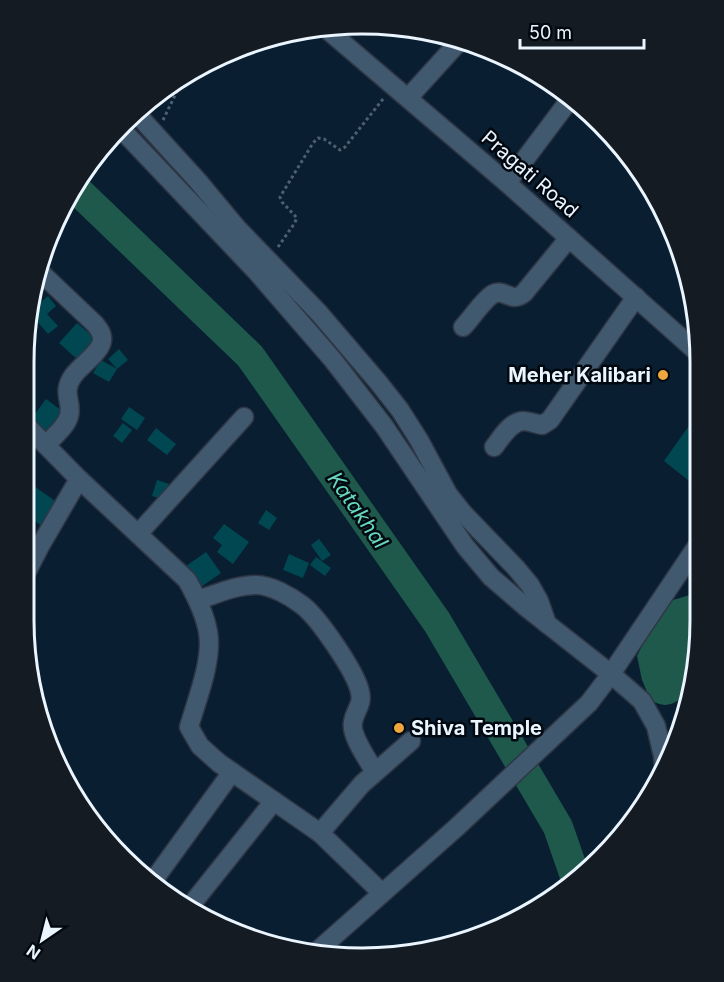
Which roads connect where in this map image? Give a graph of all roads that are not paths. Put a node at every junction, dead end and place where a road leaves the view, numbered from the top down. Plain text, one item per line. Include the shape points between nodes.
1 (334, 36) edge
2 (454, 48) edge
3 (408, 98) junction
4 (565, 106) edge
5 (142, 119) edge
6 (127, 134) edge
7 (507, 183) junction
8 (569, 238) junction
9 (46, 277) edge
10 (636, 297) junction
11 (463, 327) dead end
12 (689, 345) edge
13 (244, 417) dead end
14 (34, 433) edge
15 (46, 445) junction
16 (494, 447) dead end
17 (79, 479) junction
18 (138, 534) junction
19 (690, 556) edge
20 (34, 558) edge
21 (198, 600) junction
22 (547, 624) junction
23 (611, 674) junction
24 (411, 741) dead end
25 (662, 752) edge
26 (375, 771) junction
27 (232, 772) junction
28 (274, 801) junction
29 (320, 833) junction
30 (157, 875) edge
31 (382, 893) junction
32 (195, 900) dead end
33 (323, 945) edge

1 - 3 street, Pragati Road
2 - 3 street
3 - 7 street, Pragati Road
4 - 7 street
5 - 22 street via 237,228 350,347 400,410 448,494 530,585
6 - 22 street via 256,271 333,360 491,577
7 - 8 street, Pragati Road
8 - 10 street, Pragati Road
8 - 11 street via 519,298 493,294
9 - 15 street via 95,324 102,340 98,350 72,376 67,387 70,414
10 - 12 street, Pragati Road
10 - 16 street via 550,420 542,425 516,423
13 - 18 street
14 - 15 street
15 - 17 street
17 - 18 street
17 - 20 street
18 - 21 street via 187,580
19 - 23 street
21 - 26 street via 258,585 303,605 340,653 357,683 361,703 353,732
21 - 27 street via 208,632 208,658 189,727 200,746
22 - 23 street
23 - 25 street via 642,701 656,726
23 - 31 street via 589,702
24 - 26 street
26 - 29 street
27 - 28 street
27 - 30 street
28 - 29 street
28 - 32 street
29 - 31 street
31 - 33 street

